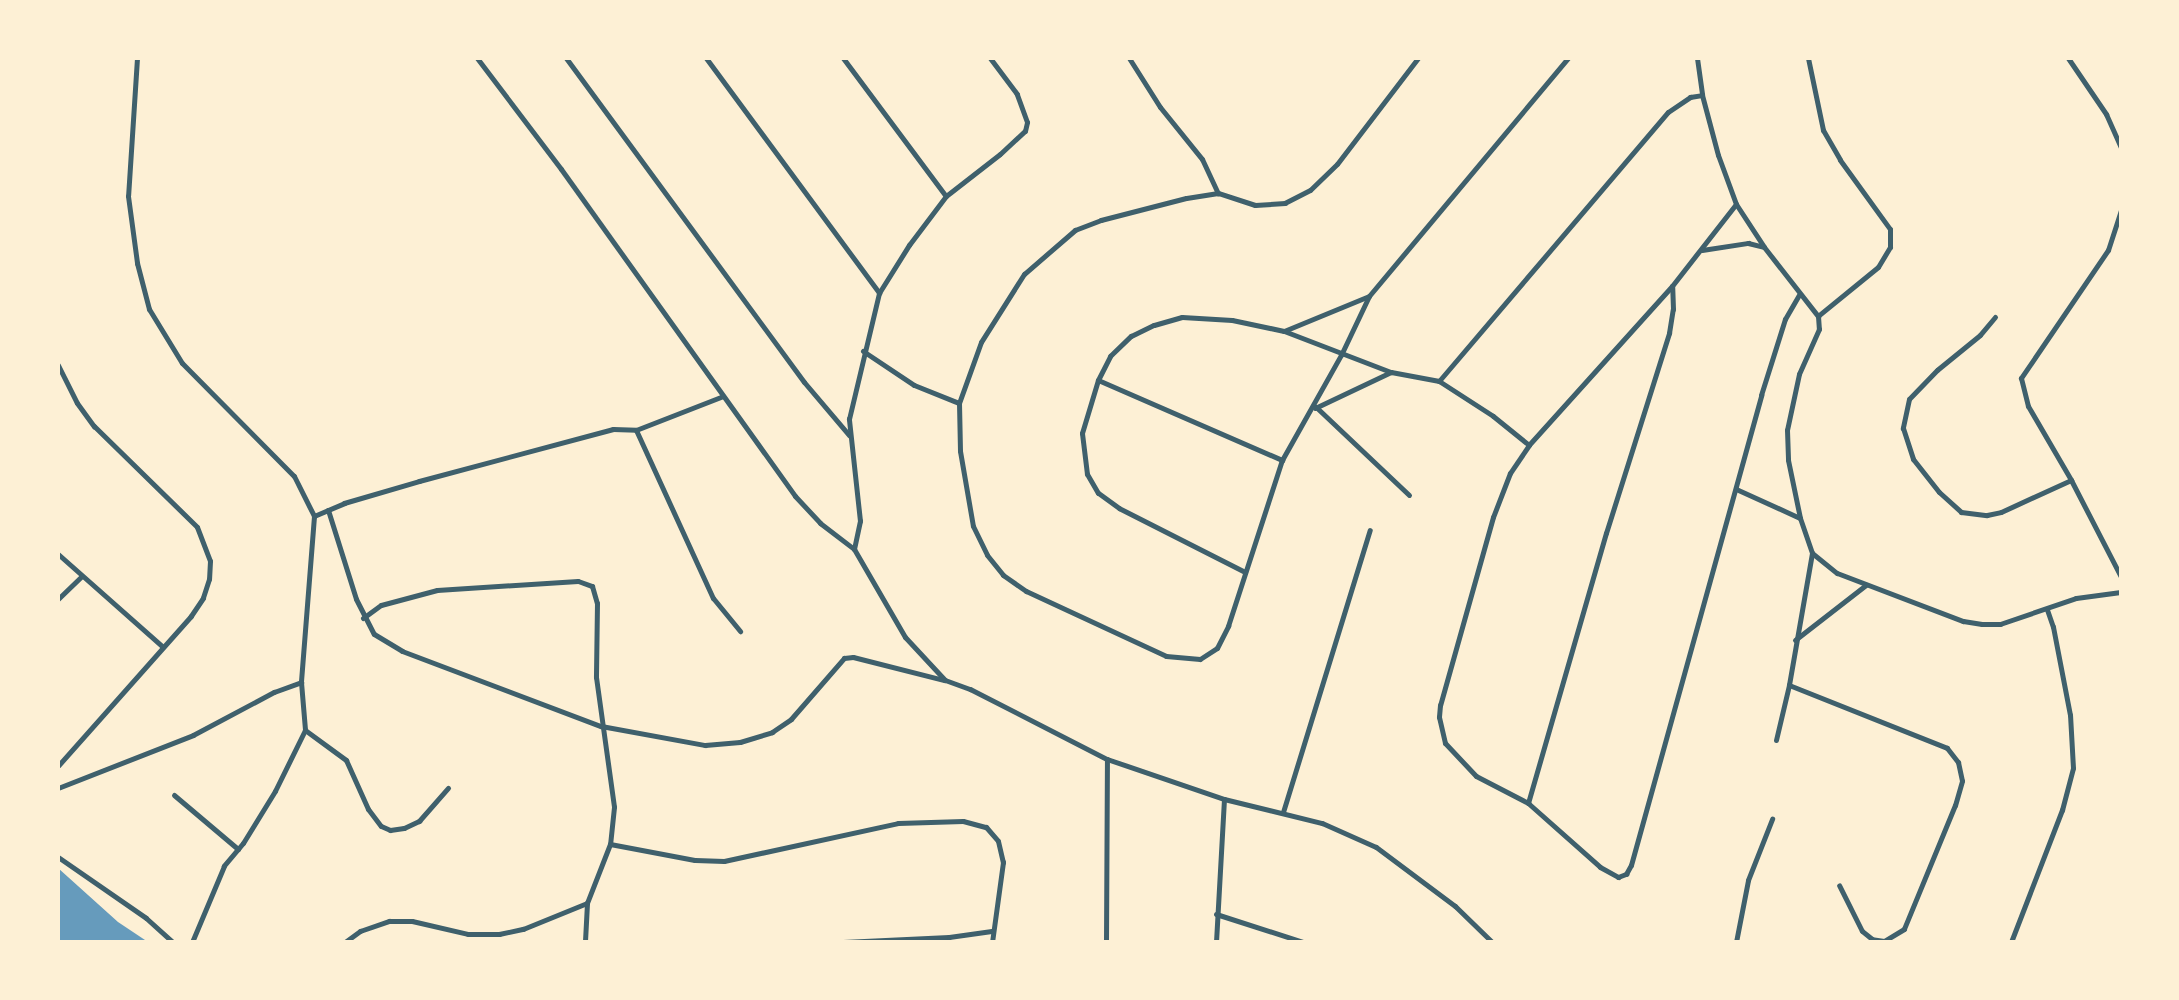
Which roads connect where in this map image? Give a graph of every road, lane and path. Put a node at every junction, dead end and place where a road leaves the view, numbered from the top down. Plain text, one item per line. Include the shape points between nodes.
1 (137, 58) edge
2 (477, 58) edge
3 (566, 58) edge
4 (706, 58) edge
5 (843, 58) edge
6 (990, 58) edge
7 (1129, 58) edge
8 (1418, 58) edge
9 (1568, 58) edge
10 (1697, 58) edge
11 (1808, 58) edge
12 (2068, 58) edge
13 (1702, 95) junction
14 (2121, 148) edge
15 (1218, 194) junction
16 (946, 196) junction
17 (1736, 204) junction
18 (2121, 210) edge
19 (1764, 247) junction
20 (1702, 250) junction
21 (1672, 286) junction
22 (879, 293) junction
23 (1799, 295) junction
24 (1369, 296) junction
25 (1818, 316) junction
26 (1995, 317) dead end
27 (1284, 331) junction
28 (863, 351) junction
29 (1341, 355) junction
30 (58, 365) edge
31 (1391, 372) junction
32 (1098, 380) junction
33 (1439, 381) junction
34 (723, 397) junction
35 (959, 403) junction
36 (1316, 407) junction
37 (1306, 413) junction
38 (636, 430) junction
39 (849, 435) junction
40 (1529, 445) junction
41 (1282, 460) junction
42 (2071, 480) junction
43 (1736, 489) junction
44 (1409, 495) dead end
45 (328, 510) junction
46 (314, 516) junction
47 (1800, 518) junction
48 (1370, 530) dead end
49 (854, 549) junction
50 (1812, 553) junction
51 (58, 554) edge
52 (1245, 572) junction
53 (81, 577) junction
54 (2121, 577) edge
55 (1866, 585) junction
56 (2121, 592) edge
57 (58, 599) edge
58 (2047, 610) junction
59 (363, 618) junction
60 (740, 631) dead end
61 (1795, 640) junction
62 (163, 648) junction
63 (946, 680) junction
64 (301, 682) junction
65 (1789, 685) junction
66 (601, 726) junction
67 (305, 730) junction
68 (1776, 740) dead end
69 (1107, 759) junction
70 (58, 766) edge
71 (58, 788) edge
72 (448, 789) dead end
73 (174, 795) dead end
74 (1224, 799) junction
75 (1528, 803) junction
76 (1283, 812) junction
77 (1772, 819) dead end
78 (610, 844) junction
79 (238, 849) junction
80 (58, 857) edge
81 (1839, 885) dead end
82 (587, 903) junction
83 (1216, 914) junction
84 (992, 931) junction
85 (173, 942) edge
86 (192, 942) edge
87 (345, 942) edge
88 (585, 942) edge
89 (843, 942) edge
90 (992, 942) edge
91 (1106, 942) edge
92 (1216, 942) edge
93 (1303, 942) edge
94 (1492, 942) edge
95 (1736, 942) edge
96 (2011, 942) edge

1 - 46 street via 128,196 149,310 182,363 295,476
2 - 34 street
3 - 39 street via 804,382
4 - 22 street
5 - 16 street
6 - 16 street via 1024,110 1025,131
7 - 15 street via 1160,107 1202,159
8 - 15 street via 1337,164 1310,190 1285,203 1255,205
9 - 24 street
10 - 13 street
11 - 25 street via 1823,130 1890,229 1891,247 1878,267
12 - 14 street via 2106,114
13 - 17 street
13 - 33 street via 1690,97 1668,112
15 - 35 street via 1186,198 1075,230 1024,274 1007,297 981,342
16 - 22 street
17 - 19 street
17 - 20 street
18 - 42 street via 2108,250 2021,378 2028,406
19 - 20 street via 1723,244
19 - 23 street
20 - 21 street
21 - 40 street
21 - 75 street via 1669,333
22 - 28 street
23 - 25 street
23 - 43 street via 1781,331
24 - 27 street
24 - 29 street
25 - 47 street via 1819,329 1799,374 1787,430
26 - 42 street via 1909,399 1903,428 1913,459 1961,512 2001,512
27 - 29 street
27 - 32 street via 1232,320 1182,317 1131,336 1110,356
28 - 35 street via 914,385
28 - 39 street
29 - 31 street
29 - 37 street
30 - 62 street via 94,426 182,510 206,546 209,579 203,598
31 - 33 street
31 - 36 street
32 - 41 street
32 - 52 street via 1082,433 1085,466 1098,493
33 - 40 street
34 - 38 street
34 - 49 street via 795,496
35 - 52 street via 960,451 973,526 1003,575 1026,591 1166,656 1200,659 1224,637
36 - 37 street
36 - 44 street
37 - 41 street
38 - 45 street via 613,429
38 - 60 street via 713,598
39 - 49 street via 860,520
40 - 75 street via 1503,486 1438,717 1445,743 1476,776
41 - 52 street
42 - 54 street
43 - 47 street
43 - 75 street via 1626,874 1611,875
45 - 46 street
45 - 59 street
46 - 64 street
47 - 50 street
48 - 76 street
49 - 63 street via 897,626
50 - 55 street via 1838,573
50 - 61 street
51 - 53 street
53 - 57 street
53 - 62 street
55 - 58 street via 1982,624 2000,624
55 - 61 street
56 - 58 street via 2076,598
58 - 96 street via 2070,715 2073,768 2062,810
59 - 66 street via 374,634 402,651
59 - 66 street via 382,605 437,590 587,582 597,603 594,655
61 - 65 street
62 - 70 street
63 - 66 street via 844,658 791,719 772,732 740,742 705,745
63 - 69 street
64 - 67 street
64 - 71 street via 193,735
65 - 68 street
65 - 81 street via 1947,747 1958,762 1962,781 1955,806 1903,929 1884,941 1872,939 1861,930
66 - 78 street via 612,778
67 - 72 street via 346,760 369,809 381,826 390,830 419,821
67 - 79 street via 275,791
69 - 74 street
69 - 91 street
73 - 79 street
74 - 76 street
74 - 83 street
76 - 94 street via 1376,847 1455,906
77 - 95 street via 1748,880
78 - 82 street
78 - 84 street via 724,861 898,823 963,821 986,827 998,841 1003,862
79 - 86 street via 224,866
80 - 85 street
82 - 87 street via 499,934 468,934 412,921 389,921
82 - 88 street
83 - 92 street
83 - 93 street
84 - 89 street
84 - 90 street

